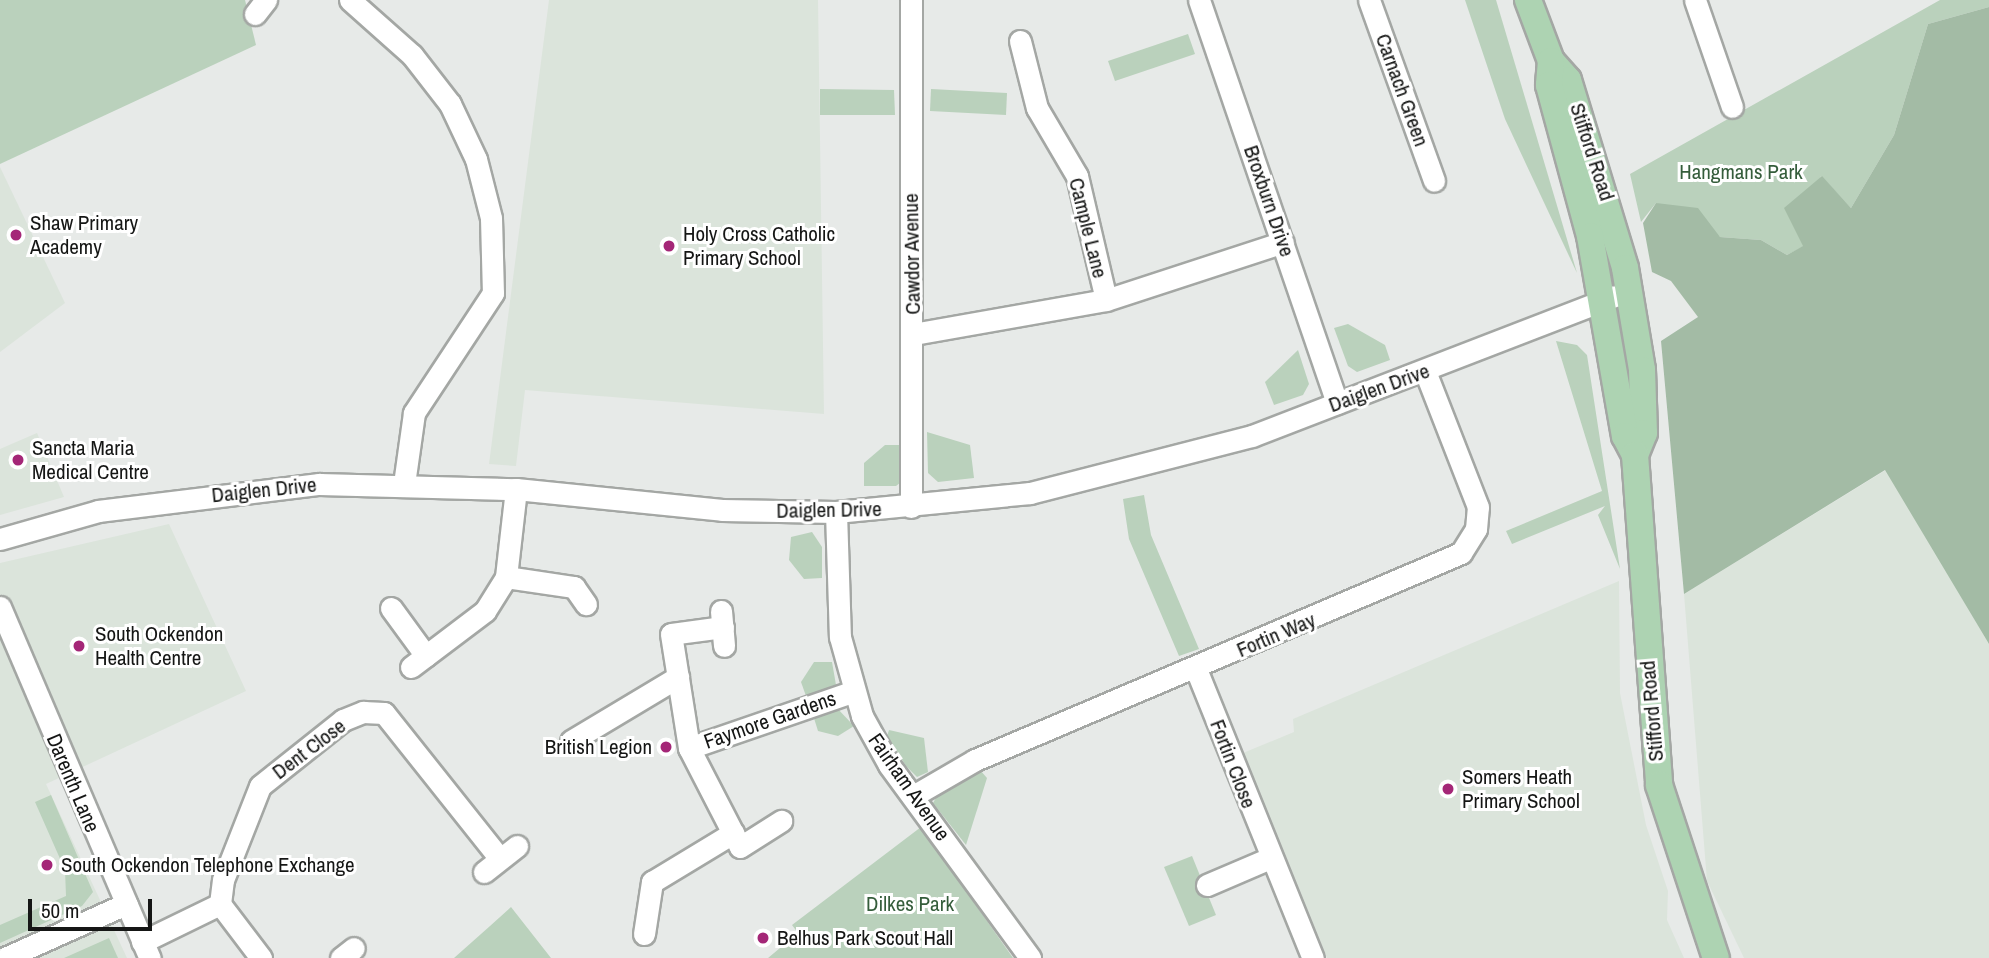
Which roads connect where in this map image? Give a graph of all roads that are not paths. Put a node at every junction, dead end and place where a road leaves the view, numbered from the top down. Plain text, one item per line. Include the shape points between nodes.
1 (350, 0) edge
2 (911, 0) edge
3 (1199, 0) edge
4 (1369, 0) edge
5 (1528, 0) edge
6 (1695, 0) edge
7 (1020, 41) dead end
8 (1551, 61) junction
9 (1732, 107) dead end
10 (1434, 181) dead end
11 (1283, 242) junction
12 (1630, 292) junction
13 (1602, 299) junction
14 (1106, 300) junction
15 (913, 334) junction
16 (1425, 371) junction
17 (1337, 402) junction
18 (1635, 455) junction
19 (404, 484) junction
20 (516, 489) junction
21 (911, 507) junction
22 (836, 512) junction
23 (0, 538) edge
24 (506, 577) junction
25 (586, 604) dead end
26 (0, 607) edge
27 (391, 608) dead end
28 (723, 628) dead end
29 (1195, 669) junction
30 (678, 677) junction
31 (852, 692) junction
32 (571, 741) dead end
33 (689, 748) junction
34 (913, 796) junction
35 (782, 822) dead end
36 (733, 833) junction
37 (517, 846) dead end
38 (1270, 858) junction
39 (1207, 885) dead end
40 (126, 904) junction
41 (220, 904) junction
42 (644, 934) dead end
43 (146, 950) edge
44 (5, 958) edge
45 (261, 958) edge
46 (1030, 958) edge
47 (1313, 958) edge
48 (1716, 958) edge

1 - 19 street via 412,55 450,104 476,159 491,218 493,293 414,413
2 - 15 street, Cawdor Avenue
3 - 11 street, Broxburn Drive
4 - 10 street, Carnach Green
5 - 8 main road, Stifford Road
6 - 9 street
7 - 14 street, Cample Lane via 1037,108 1077,176
8 - 12 main road, Stifford Road via 1569,80 1592,146
8 - 13 main road, Stifford Road via 1549,85
11 - 14 street, Cample Lane
11 - 17 street, Broxburn Drive
12 - 13 street, Daiglen Drive
12 - 18 main road, Stifford Road via 1639,334 1643,420
13 - 16 street, Daiglen Drive
13 - 18 main road, Stifford Road via 1625,436
14 - 15 street, Cample Lane
15 - 21 street, Cawdor Avenue
16 - 17 street, Daiglen Drive
16 - 29 street, Fortin Way via 1478,507 1476,529 1461,553
17 - 21 street, Daiglen Drive via 1252,436 1125,474
18 - 48 main road, Stifford Road via 1654,752 1668,823
19 - 20 street, Daiglen Drive
19 - 23 street, Daiglen Drive via 319,484 192,498 98,511
20 - 22 street, Daiglen Drive via 722,510
20 - 24 street
21 - 22 street, Daiglen Drive
22 - 31 street, Fairham Avenue via 840,637
24 - 25 street via 575,587
24 - 27 street via 485,611 419,661
26 - 40 street, Darenth Lane
28 - 30 street, Faymore Gardens via 671,634
29 - 34 street, Fortin Way via 975,760
29 - 38 street, Fortin Close
30 - 32 street
30 - 33 street, Faymore Gardens
31 - 33 street, Faymore Gardens
31 - 34 street, Fairham Avenue via 874,742
33 - 36 street, Faymore Gardens
34 - 46 street, Fairham Avenue
35 - 36 street via 740,847
36 - 42 street via 652,882
37 - 41 street, Dent Close via 492,866 384,713 363,712 343,720 260,786 223,880
38 - 39 street
38 - 47 street, Fortin Close
40 - 43 street, Darenth Lane
40 - 44 street
41 - 43 street
41 - 45 street

